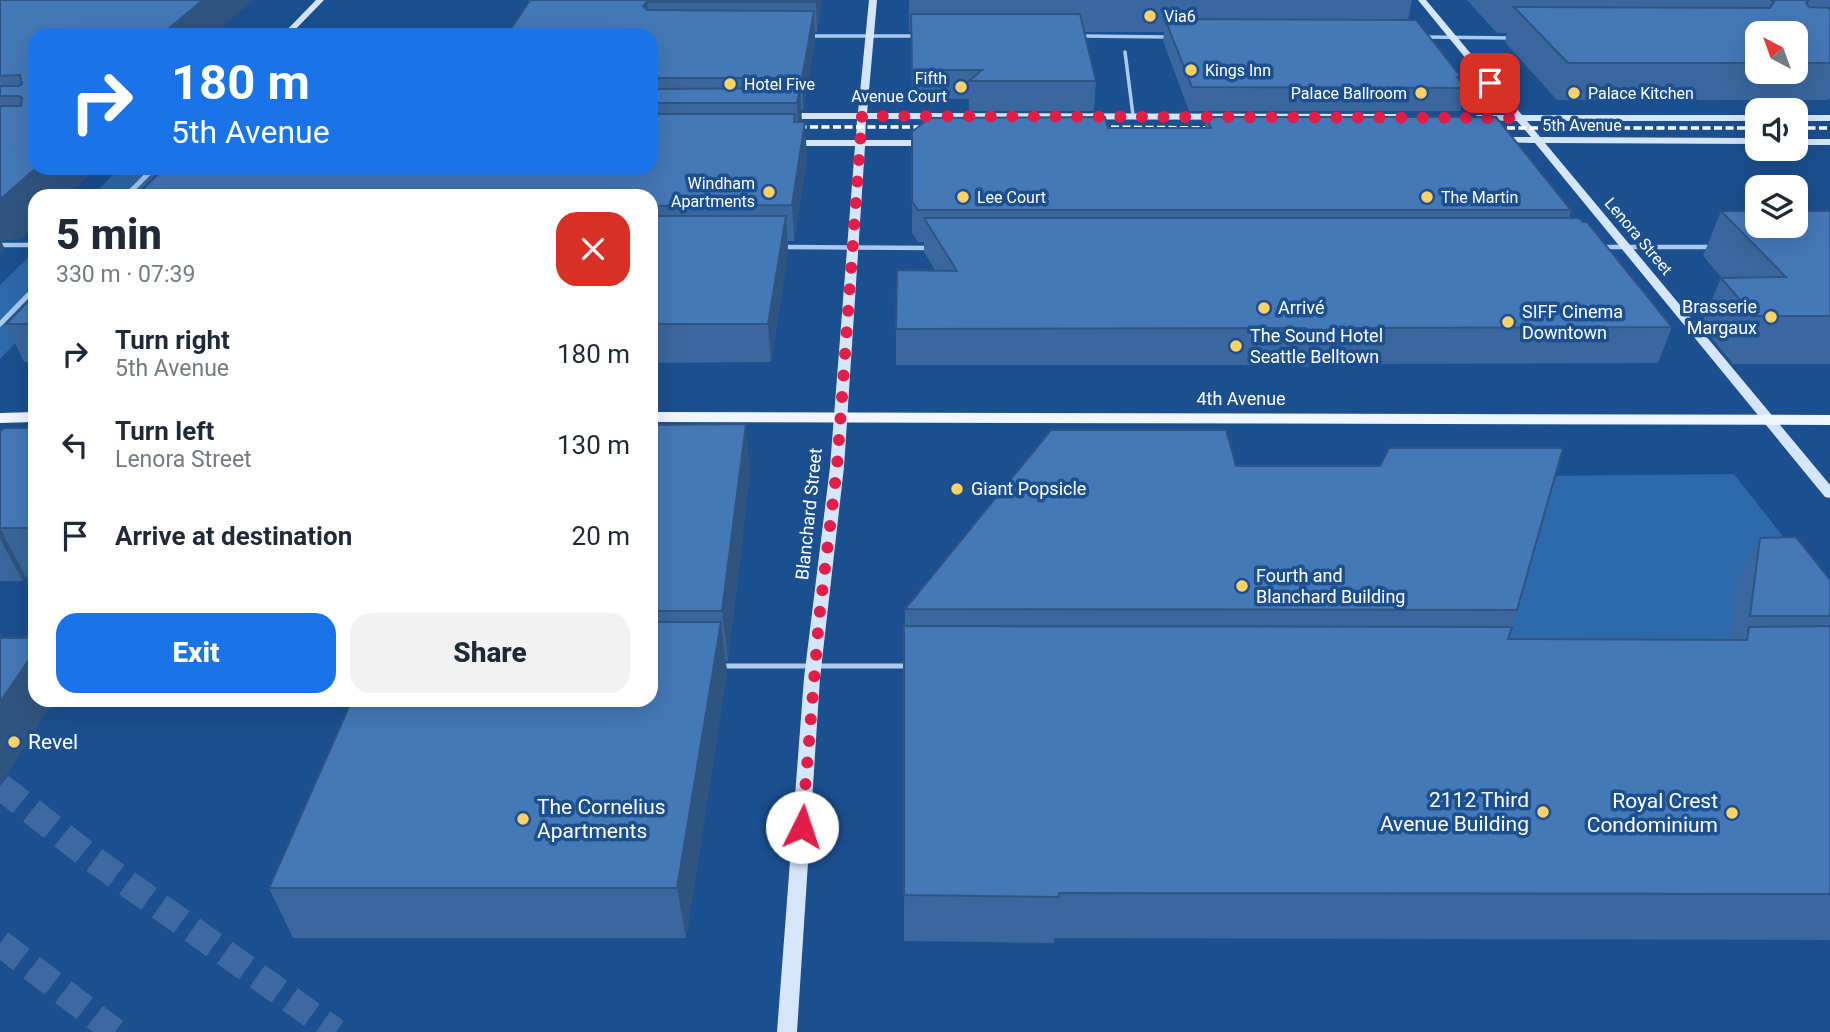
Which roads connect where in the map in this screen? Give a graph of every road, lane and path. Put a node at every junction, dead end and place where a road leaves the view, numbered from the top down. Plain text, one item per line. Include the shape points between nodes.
1 (320, 0) edge
2 (873, 0) edge
3 (1422, 0) edge
4 (292, 28) edge
5 (801, 36) edge
6 (869, 36) junction
7 (918, 36) edge
8 (1069, 36) edge
9 (1178, 37) edge
10 (1412, 37) edge
11 (1453, 37) junction
12 (1513, 38) dead end
13 (1125, 52) dead end
14 (1133, 115) junction
15 (777, 116) edge
16 (862, 116) junction
17 (1411, 117) edge
18 (1463, 118) edge
19 (1519, 118) junction
20 (1745, 118) edge
21 (1808, 118) edge
22 (1830, 118) edge
23 (1488, 140) edge
24 (1538, 140) junction
25 (1745, 141) edge
26 (936, 142) edge
27 (1808, 142) edge
28 (1830, 142) edge
29 (774, 143) edge
30 (860, 144) junction
31 (147, 175) edge
32 (133, 189) edge
33 (0, 245) edge
34 (28, 245) edge
35 (771, 247) edge
36 (853, 247) junction
37 (936, 247) edge
38 (1599, 247) edge
39 (1626, 247) junction
40 (1724, 247) dead end
41 (28, 296) edge
42 (0, 324) edge
43 (839, 416) junction
44 (658, 417) edge
45 (0, 418) edge
46 (28, 418) edge
47 (1769, 420) junction
48 (1830, 420) edge
49 (1830, 494) edge
50 (718, 666) edge
51 (814, 666) junction
52 (912, 666) edge
53 (787, 1032) edge

1 - 4 street
2 - 6 street, Blanchard Street
3 - 11 street, Lenora Street
5 - 6 lane
6 - 7 lane
6 - 16 street, Blanchard Street
8 - 9 lane
10 - 11 lane
11 - 12 lane
11 - 19 street, Lenora Street
13 - 14 lane
14 - 16 street
14 - 17 street
15 - 16 street
16 - 30 street, Blanchard Street
18 - 19 street, 5th Avenue
19 - 20 street, 5th Avenue
19 - 24 street, Lenora Street
21 - 22 street
23 - 24 street, 5th Avenue
24 - 25 street, 5th Avenue
24 - 39 street, Lenora Street
26 - 30 street
27 - 28 street
29 - 30 street
30 - 36 street, Blanchard Street
31 - 32 street
33 - 34 lane
35 - 36 lane
36 - 37 lane
36 - 43 street, Blanchard Street
38 - 39 lane
39 - 40 lane
39 - 47 street, Lenora Street
41 - 42 street
43 - 44 main road, 4th Avenue
43 - 47 main road, 4th Avenue
43 - 51 street, Blanchard Street
45 - 46 main road
47 - 48 main road, 4th Avenue
47 - 49 street, Lenora Street
50 - 51 lane
51 - 52 lane
51 - 53 street, Blanchard Street

